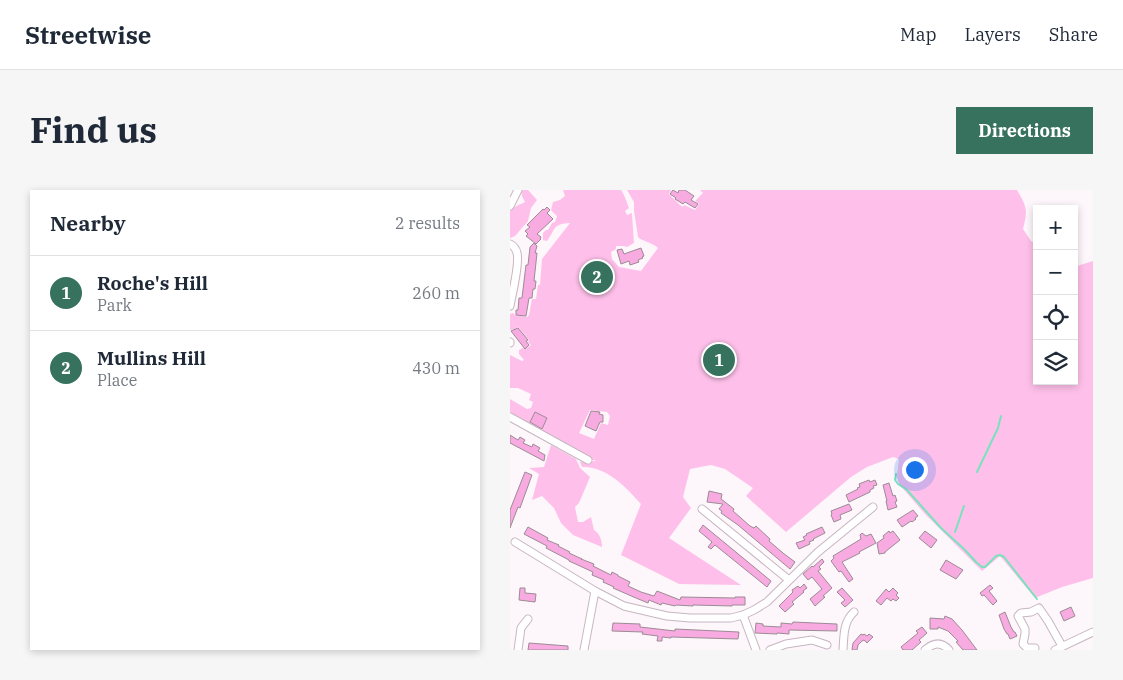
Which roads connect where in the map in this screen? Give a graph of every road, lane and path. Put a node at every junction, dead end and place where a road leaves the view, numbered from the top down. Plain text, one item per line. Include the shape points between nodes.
1 (518, 190) edge
2 (510, 206) edge
3 (510, 244) edge
4 (510, 306) edge
5 (510, 417) edge
6 (588, 460) dead end
7 (873, 507) dead end
8 (702, 509) dead end
9 (515, 542) dead end
10 (789, 580) junction
11 (596, 591) junction
12 (854, 612) dead end
13 (743, 615) junction
14 (528, 619) dead end
15 (1093, 632) edge
16 (827, 645) dead end
17 (1062, 646) junction
18 (1035, 648) dead end
19 (518, 650) edge
20 (584, 650) edge
21 (755, 650) edge
22 (770, 650) edge
23 (843, 650) edge
24 (925, 650) edge
25 (949, 650) edge
26 (1055, 650) edge

1 - 2 street
3 - 4 street via 518,257
5 - 6 street
7 - 10 street
8 - 10 street
9 - 11 street
10 - 13 street via 767,602
11 - 13 street via 624,606 667,616 732,618
11 - 20 street
12 - 23 street via 846,623
13 - 21 street
14 - 19 street via 521,628
15 - 17 street
16 - 22 street via 812,640
17 - 18 street via 1038,608 1018,616 1025,629 1023,644 1027,648
17 - 26 street
24 - 25 street via 932,644 941,644

